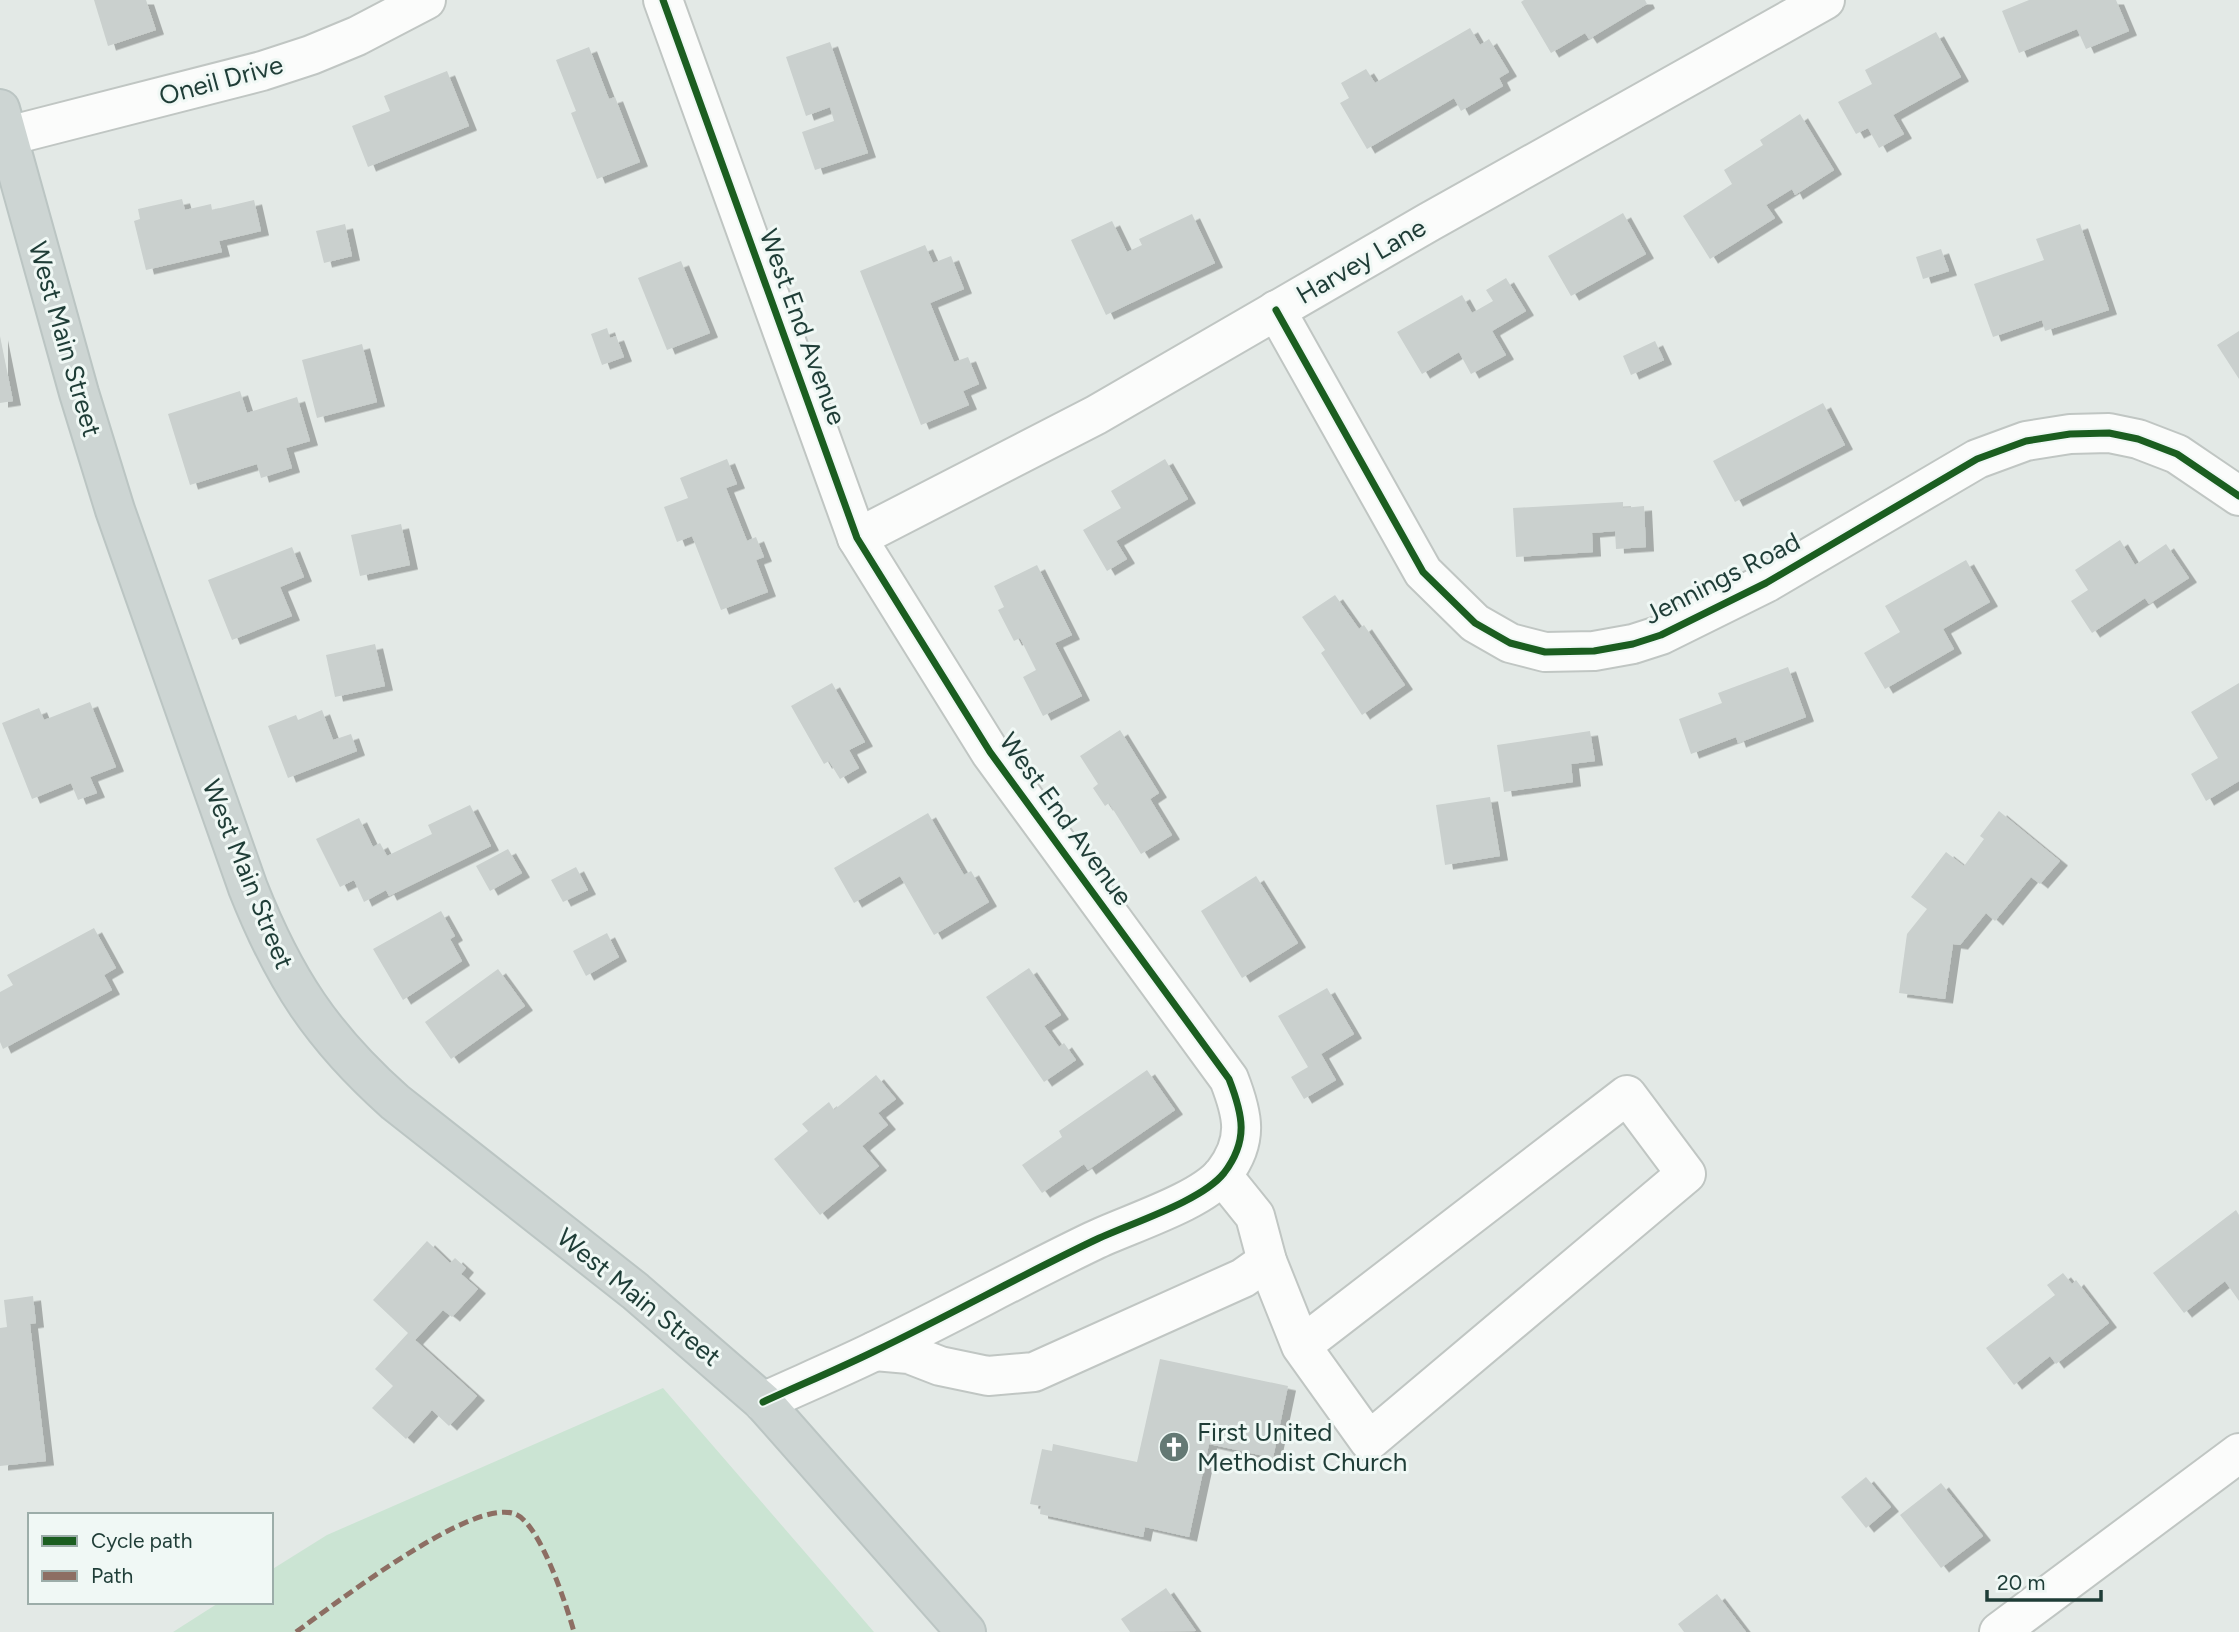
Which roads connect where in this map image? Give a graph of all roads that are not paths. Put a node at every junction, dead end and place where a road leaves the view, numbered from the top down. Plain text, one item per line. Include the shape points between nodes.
1 (426, 0) edge
2 (663, 0) edge
3 (1825, 0) edge
4 (4, 123) edge
5 (1276, 310) junction
6 (2239, 495) edge
7 (857, 538) junction
8 (1222, 1175) junction
9 (1267, 1261) junction
10 (1301, 1346) junction
11 (875, 1351) junction
12 (764, 1402) junction
13 (2239, 1453) edge
14 (966, 1632) edge
15 (1999, 1632) edge

1 - 4 street, Oneil Drive via 357,36 262,71
2 - 7 street, West End Avenue
3 - 5 street, Harvey Lane
4 - 12 main road, West Main Street via 115,510 248,888 293,984 358,1069 395,1102 635,1291
5 - 6 street, Jennings Road via 1423,572 1475,623 1510,643 1545,652 1594,651 1661,635 1766,583 1977,458 2026,441 2096,433 2138,439 2177,454
5 - 7 street, Harvey Lane via 1096,415
7 - 8 street, West End Avenue via 990,752 1229,1079 1242,1129 1236,1155
8 - 9 street via 1255,1216
8 - 11 street, West End Avenue via 1204,1192 1094,1240
9 - 10 street
9 - 11 street via 1243,1278 1034,1371 988,1376 909,1354
10 - 10 street via 1369,1441 1686,1174 1626,1095
11 - 12 street, West End Avenue
12 - 14 main road, West Main Street
13 - 15 street

